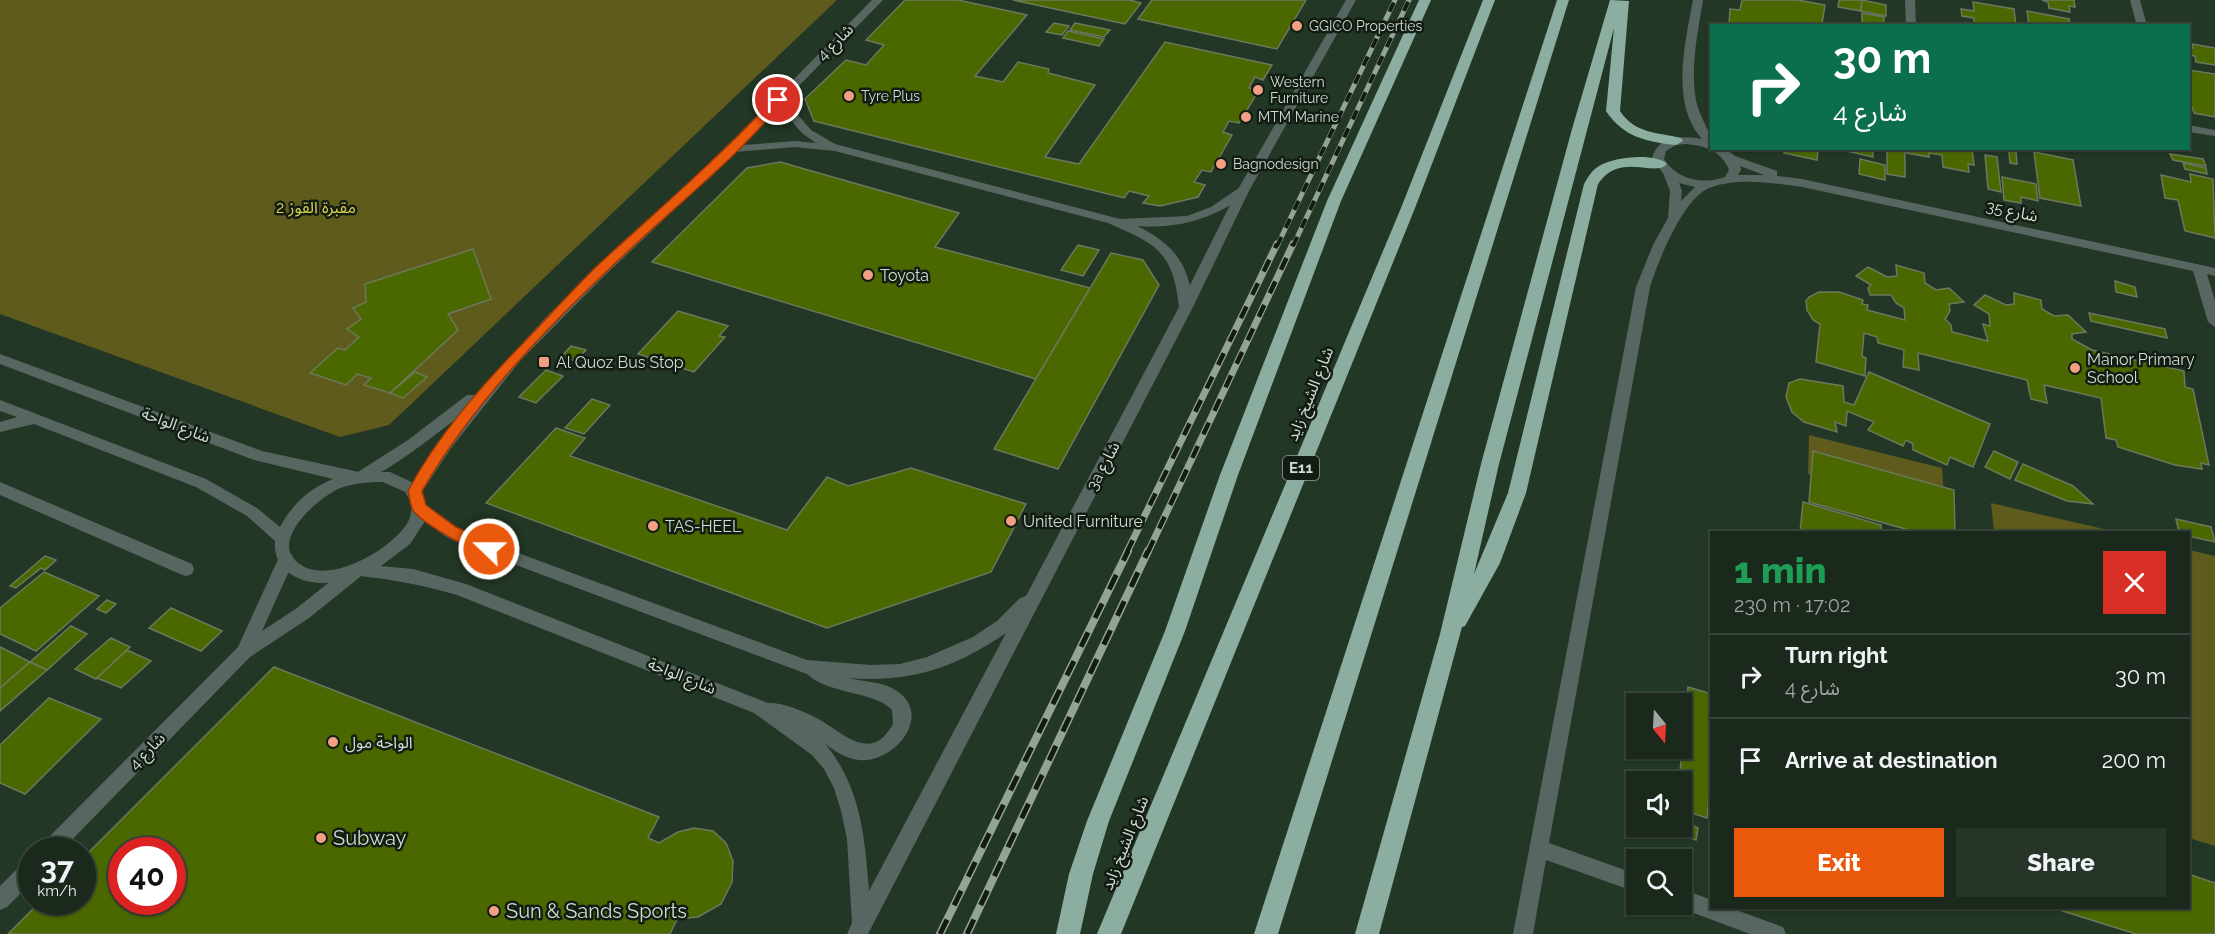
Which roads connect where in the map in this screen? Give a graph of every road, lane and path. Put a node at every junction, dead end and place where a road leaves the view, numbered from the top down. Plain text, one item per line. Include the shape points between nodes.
1 (878, 0) edge
2 (1351, 0) edge
3 (1425, 0) edge
4 (1489, 0) edge
5 (1563, 0) edge
6 (1616, 0) edge
7 (1623, 0) edge
8 (1698, 0) edge
9 (1910, 0) edge
10 (2135, 0) edge
11 (1911, 24) edge
12 (2141, 24) edge
13 (778, 100) junction
14 (1691, 106) junction
15 (2190, 128) edge
16 (2215, 133) edge
17 (1680, 134) junction
18 (1710, 143) edge
19 (1710, 145) edge
20 (835, 148) junction
21 (733, 149) junction
22 (1720, 150) edge
23 (1731, 159) junction
24 (1664, 168) junction
25 (1730, 179) junction
26 (1802, 183) junction
27 (1705, 185) junction
28 (1243, 191) junction
29 (1674, 217) junction
30 (1112, 220) junction
31 (2198, 268) junction
32 (2215, 272) edge
33 (1186, 307) junction
34 (2215, 322) edge
35 (0, 359) edge
36 (487, 389) junction
37 (0, 405) edge
38 (33, 419) junction
39 (0, 427) edge
40 (360, 477) junction
41 (0, 488) edge
42 (415, 491) junction
43 (419, 508) junction
44 (283, 538) junction
45 (286, 560) junction
46 (186, 569) dead end
47 (357, 571) junction
48 (1035, 595) junction
49 (1450, 634) junction
50 (244, 651) junction
51 (807, 667) junction
52 (760, 707) junction
53 (62, 837) edge
54 (1539, 848) junction
55 (1626, 879) edge
56 (18, 882) edge
57 (0, 900) edge
58 (1692, 903) edge
59 (860, 929) edge
60 (1068, 934) edge
61 (1109, 934) edge
62 (1266, 934) edge
63 (1367, 934) edge
64 (1523, 934) edge
65 (1776, 934) edge

1 - 13 street, شارع 4
2 - 28 street, 3a شارع
3 - 60 highway via 1334,201 1229,475 1171,641 1098,821
4 - 61 highway, شارع الشيخ زايد / E11 via 1408,208
5 - 62 highway
6 - 49 highway via 1493,452
7 - 17 highway via 1613,111 1631,131
8 - 14 street via 1690,51
9 - 11 street
10 - 12 street
13 - 20 street via 807,132
13 - 21 street, شارع 4
14 - 17 street
14 - 18 street via 1699,132
15 - 16 street
17 - 19 street
17 - 24 street via 1658,154
20 - 21 street via 795,144
20 - 30 street
21 - 36 street, شارع 4 via 602,269
22 - 23 street, شارع 35
23 - 25 street via 1735,170
23 - 26 street, شارع 35
24 - 27 street via 1685,181
24 - 29 street via 1676,190
24 - 49 highway via 1619,162 1600,171 1592,184 1516,493 1490,563
25 - 26 street, شارع 35
25 - 27 street, شارع 35
26 - 31 street, شارع 35
27 - 29 street
28 - 30 street via 1206,216 1186,221 1165,224
28 - 33 street, 3a شارع
29 - 54 street via 1643,287
30 - 33 street via 1154,239 1170,252 1185,285
31 - 32 street, شارع 35
31 - 34 street
33 - 48 street, 3a شارع
35 - 40 street, شارع الواحة via 259,456
36 - 40 street, شارع 4 via 413,444
36 - 42 street, شارع 4 via 440,449
37 - 38 street
38 - 39 street
38 - 44 street via 201,483 244,507
40 - 42 street via 384,476 402,481
40 - 44 street via 317,494 289,522
41 - 46 street
42 - 43 street
43 - 47 street via 416,522 402,543 379,561
43 - 51 street via 469,541
44 - 45 street
45 - 47 street via 296,570 312,576
45 - 50 street, شارع 4
47 - 50 street, شارع 4 via 303,613
47 - 52 street, شارع الواحة via 413,576 460,589
48 - 51 street via 1003,626 979,642 929,664 871,672
48 - 59 street, 3a شارع
49 - 63 highway
50 - 53 street, شارع 4
51 - 52 street via 842,684 891,696 903,716 895,738 871,752 858,752 810,724
52 - 59 street, شارع الواحة via 818,749 842,786 856,838
54 - 55 street
54 - 64 street
56 - 57 street
58 - 65 street

